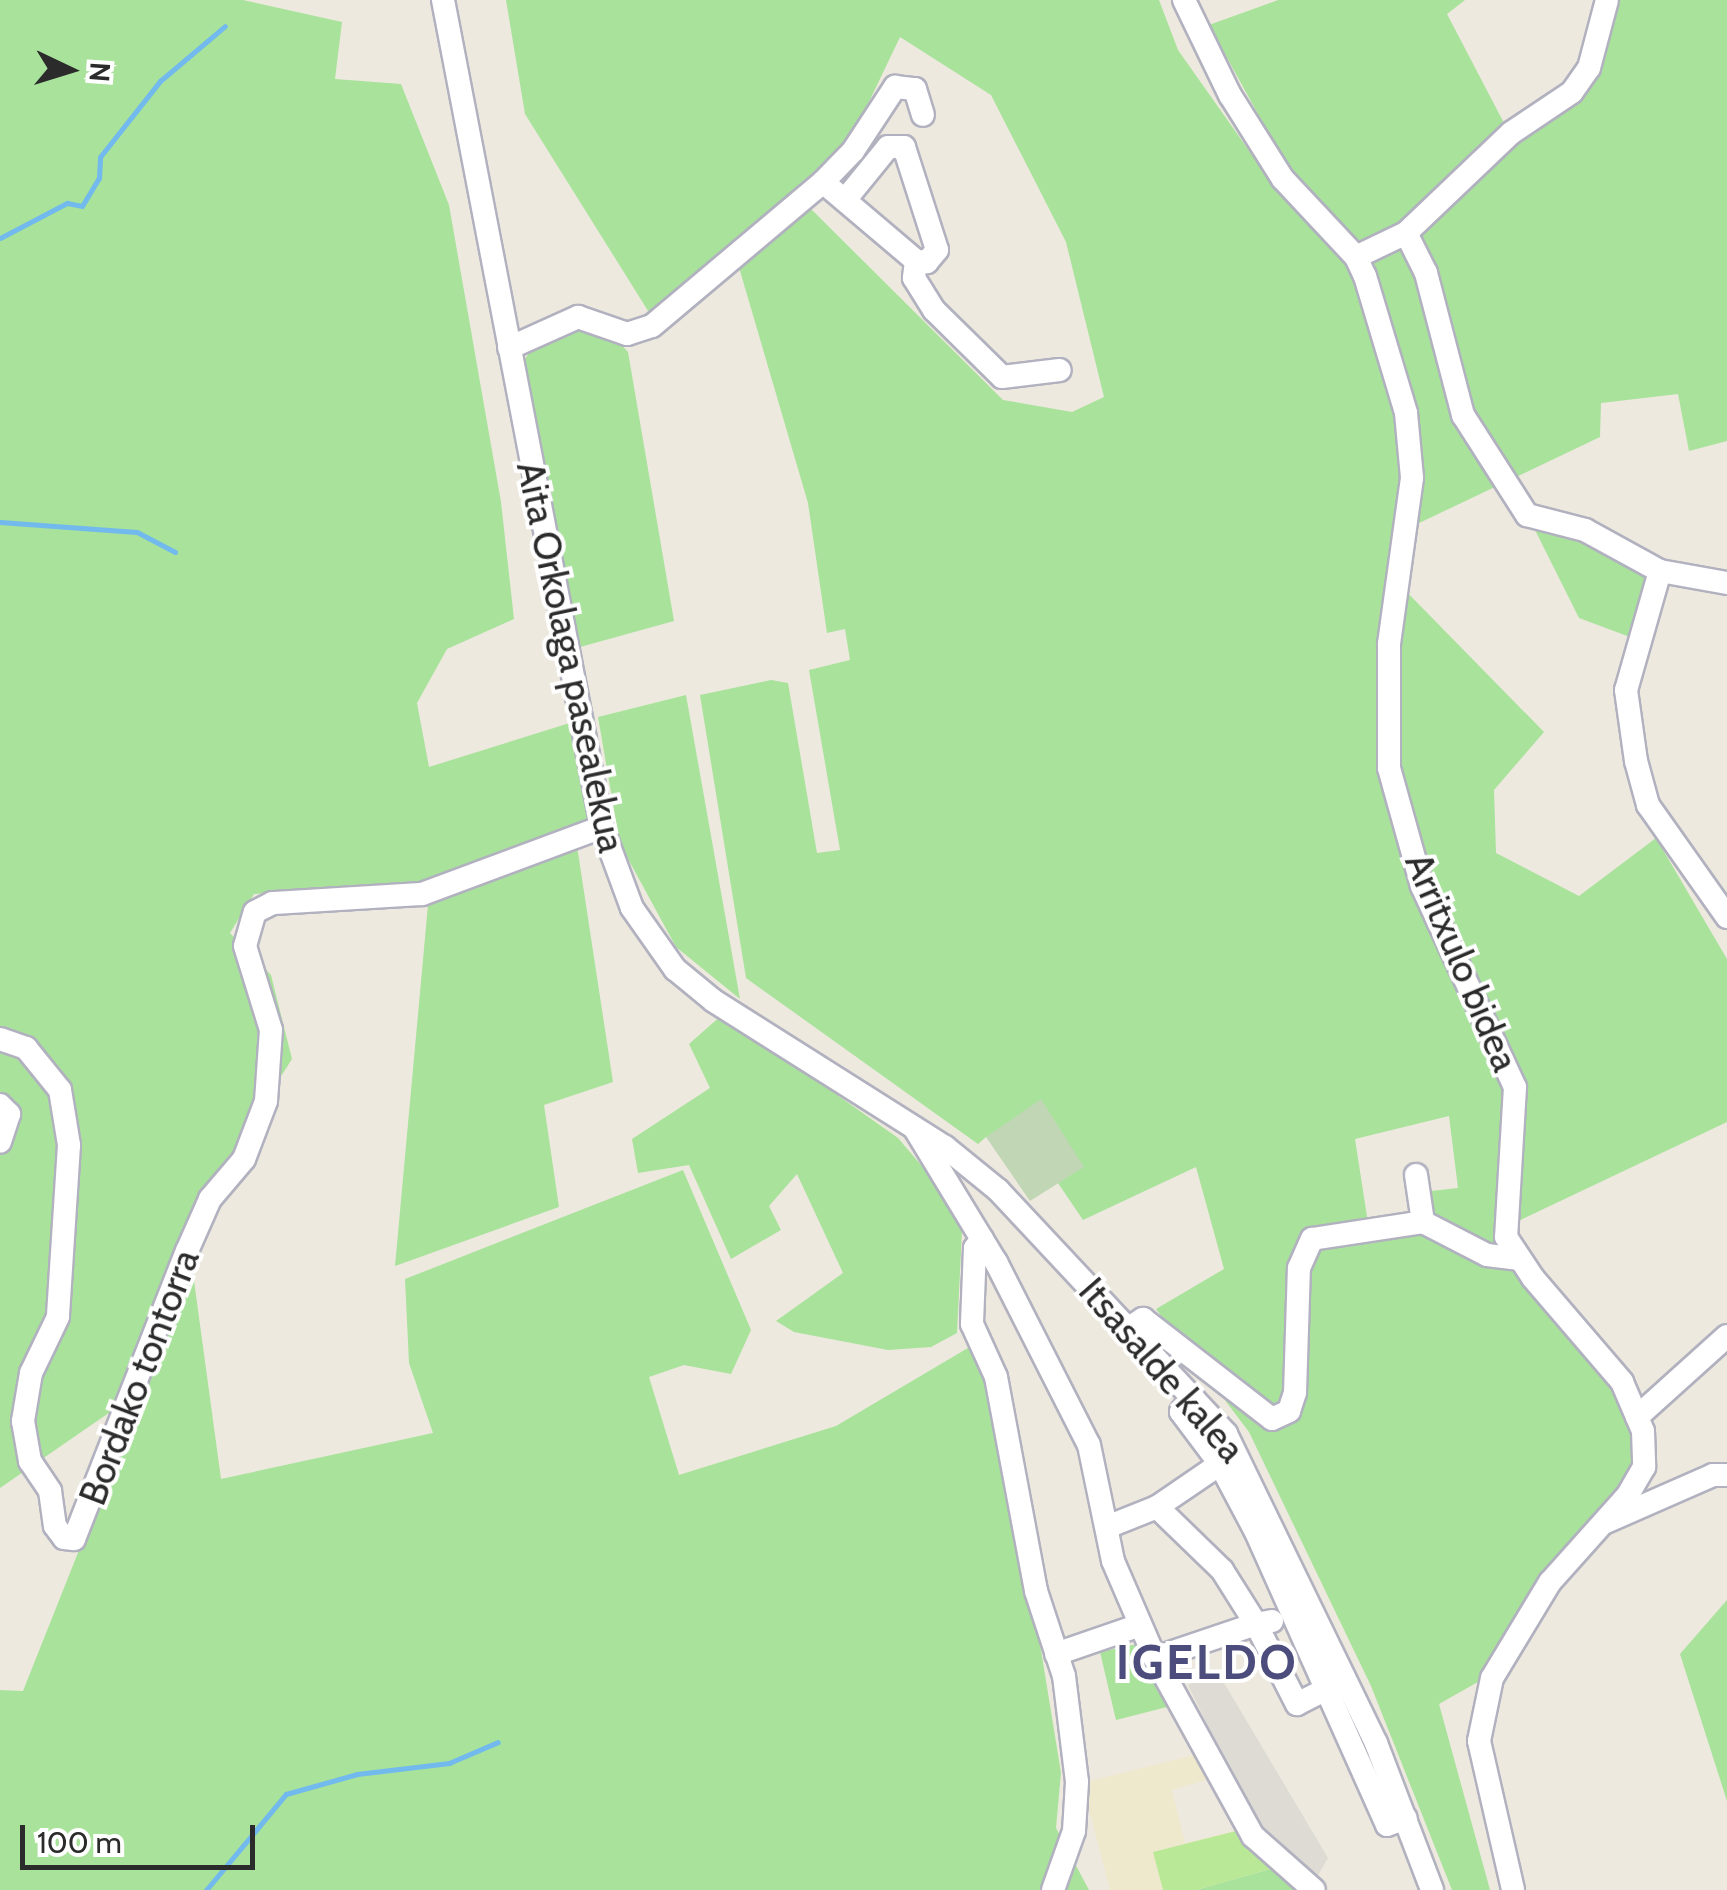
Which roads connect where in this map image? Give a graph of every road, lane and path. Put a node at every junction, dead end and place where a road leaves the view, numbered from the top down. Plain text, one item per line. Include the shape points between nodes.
1 (443, 0) edge
2 (1184, 0) edge
3 (1607, 0) edge
4 (923, 116) dead end
5 (823, 182) junction
6 (845, 200) junction
7 (1406, 233) junction
8 (1356, 257) junction
9 (916, 262) junction
10 (509, 348) junction
11 (1060, 370) dead end
12 (1660, 571) junction
13 (1727, 583) edge
14 (602, 827) junction
15 (1727, 917) edge
16 (0, 1039) edge
17 (0, 1105) edge
18 (912, 1125) junction
19 (0, 1142) edge
20 (1416, 1175) dead end
21 (998, 1190) junction
22 (964, 1210) junction
23 (1424, 1222) junction
24 (982, 1239) junction
25 (1518, 1259) junction
26 (1128, 1328) junction
27 (1727, 1336) edge
28 (1193, 1397) junction
29 (1637, 1418) junction
30 (1220, 1464) junction
31 (1727, 1475) edge
32 (1157, 1508) junction
33 (1604, 1523) junction
34 (1107, 1527) junction
35 (1264, 1622) junction
36 (1140, 1625) junction
37 (1056, 1654) junction
38 (1155, 1658) junction
39 (1325, 1690) junction
40 (1406, 1818) junction
41 (1053, 1890) edge
42 (1314, 1890) edge
43 (1432, 1890) edge
44 (1513, 1890) edge

1 - 10 street, Aita Orkolaga pasealekua
2 - 8 street, Arritxulo bidea via 1230,95 1283,179
3 - 7 street via 1589,68 1572,92 1510,133
4 - 5 street via 914,89 895,87 853,151
5 - 6 street
5 - 10 street via 639,333 578,317
6 - 9 street
6 - 9 street via 888,146 904,147 937,250
7 - 8 street
7 - 12 street via 1426,273 1463,415 1527,515 1585,530
8 - 25 street, Arritxulo bidea via 1406,414 1412,478 1389,644 1389,768 1422,886 1515,1087 1506,1237
9 - 11 street via 914,278 934,310 1002,376
10 - 14 street, Aita Orkolaga pasealekua
12 - 13 street
12 - 15 street via 1626,690 1634,745 1648,806
14 - 16 street, Bordako tontorra via 422,894 273,903 246,925 245,946 271,1030 266,1101 244,1159 210,1199 74,1539 64,1538 56,1526 50,1490 30,1460 23,1421 31,1373 58,1317 69,1146 60,1090 26,1048
14 - 18 street, Aita Orkolaga pasealekua via 632,908 675,969 714,1001
17 - 19 street via 9,1114
18 - 21 street, Itsasalde kalea
18 - 22 street, Aita Orkolaga pasealekua
20 - 23 street
21 - 22 street via 977,1196
21 - 26 street, Itsasalde kalea
22 - 24 street, Aita Orkolaga pasealekua
23 - 25 street via 1487,1255
23 - 26 street via 1312,1239 1299,1268 1294,1393 1289,1411 1272,1419 1143,1319
24 - 34 street, Aita Orkolaga pasealekua via 1090,1445
24 - 37 street via 974,1248 972,1324 996,1376 1036,1591
25 - 29 street, Arritxulo bidea via 1622,1382
26 - 28 street, Itsasalde kalea
27 - 29 street
28 - 30 street via 1181,1412
28 - 40 street, Itsasalde kalea via 1250,1474
29 - 33 street, Arritxulo bidea via 1644,1467
30 - 32 street
30 - 39 street
31 - 33 street via 1713,1475
32 - 34 street
32 - 35 street
33 - 44 street, Arritxulo bidea via 1550,1582 1492,1678 1479,1741
34 - 36 street, Aita Orkolaga pasealekua
35 - 38 street
35 - 39 street via 1296,1704
36 - 37 street
36 - 38 street, Aita Orkolaga pasealekua
37 - 41 street via 1078,1782 1074,1831
38 - 42 street, Aita Orkolaga pasealekua via 1253,1836
39 - 40 street via 1387,1825
40 - 43 street, Itsasalde kalea

